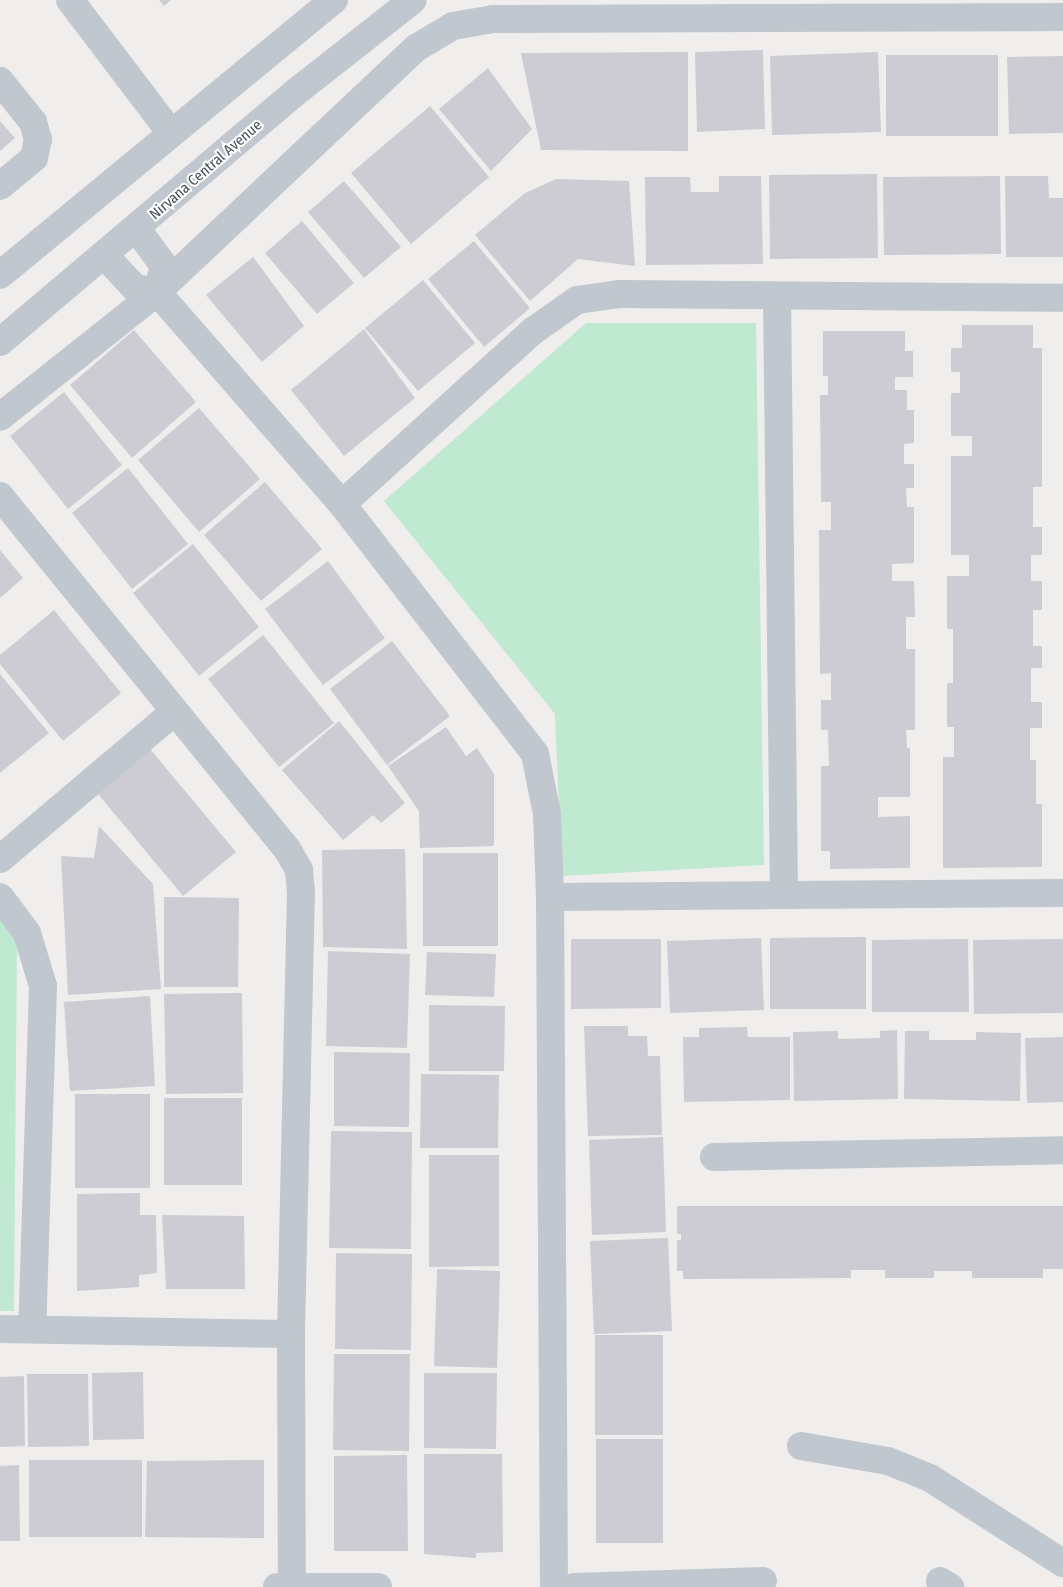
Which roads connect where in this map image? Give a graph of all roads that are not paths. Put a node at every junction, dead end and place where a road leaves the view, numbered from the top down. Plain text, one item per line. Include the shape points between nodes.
1 (70, 0) edge
2 (334, 0) edge
3 (413, 0) edge
4 (1063, 17) edge
5 (0, 81) edge
6 (171, 133) junction
7 (0, 186) edge
8 (138, 229) junction
9 (105, 256) junction
10 (0, 275) edge
11 (157, 292) junction
12 (778, 296) junction
13 (1063, 298) edge
14 (0, 342) edge
15 (0, 417) edge
16 (0, 496) edge
17 (342, 504) junction
18 (174, 712) junction
19 (0, 859) edge
20 (1063, 893) edge
21 (784, 896) junction
22 (0, 897) edge
23 (550, 897) junction
24 (1063, 1150) edge
25 (714, 1157) dead end
26 (0, 1329) edge
27 (32, 1329) junction
28 (291, 1334) junction
29 (801, 1446) dead end
30 (1063, 1564) edge
31 (763, 1581) dead end
32 (278, 1587) edge
33 (292, 1587) edge
34 (378, 1587) edge
35 (554, 1587) edge
36 (574, 1587) edge

1 - 6 street
2 - 6 street
3 - 8 street, Nirvana Central Avenue via 301,88
4 - 11 street via 493,20 453,26 416,48
5 - 7 street via 33,122 38,139 34,158
6 - 10 street
8 - 9 street, Nirvana Central Avenue
8 - 11 street via 164,266
9 - 11 street via 135,288
9 - 14 street, Nirvana Central Avenue
11 - 15 street
11 - 17 street
12 - 13 street
12 - 17 street via 619,294 577,300 533,331
12 - 21 street
16 - 18 street
17 - 23 street via 535,754 547,814
18 - 19 street
18 - 28 street via 287,849 299,870
20 - 21 street
21 - 23 street
22 - 27 street via 27,933 42,986
23 - 35 street
24 - 25 street
26 - 27 street
27 - 28 street
28 - 33 street
29 - 30 street via 888,1461 930,1478
31 - 36 street
32 - 33 street
33 - 34 street

